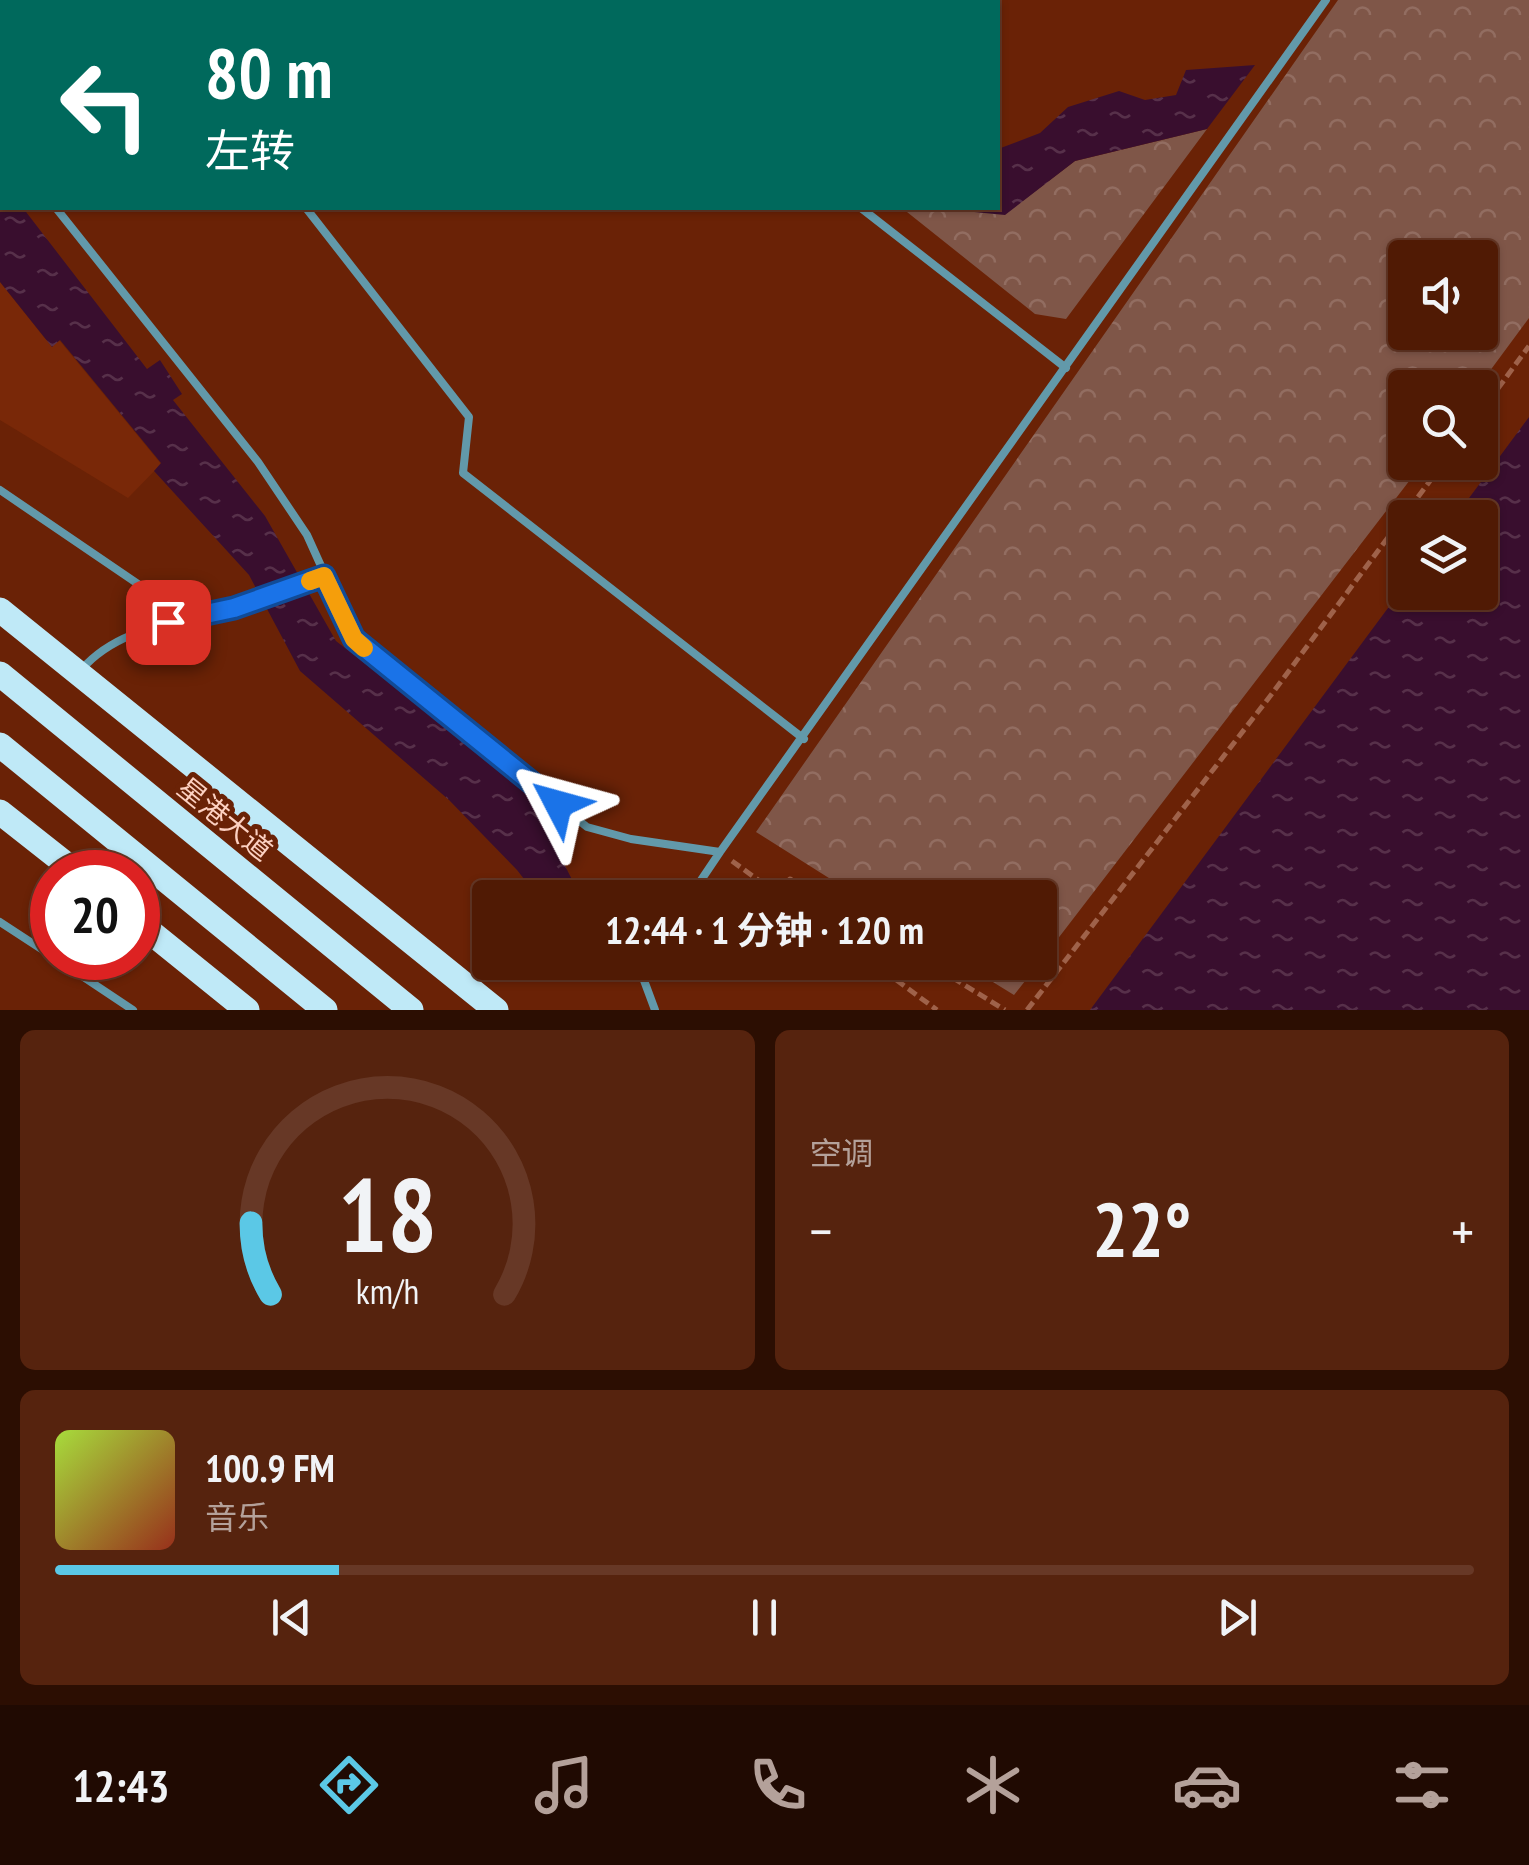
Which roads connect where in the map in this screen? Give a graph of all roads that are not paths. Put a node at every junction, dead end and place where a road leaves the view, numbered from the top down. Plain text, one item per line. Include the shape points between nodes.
1 (1326, 0) edge
2 (58, 210) edge
3 (308, 210) edge
4 (864, 210) edge
5 (1066, 368) junction
6 (0, 490) edge
7 (324, 576) junction
8 (0, 610) edge
9 (188, 618) junction
10 (0, 674) edge
11 (77, 674) junction
12 (804, 739) junction
13 (0, 746) edge
14 (0, 812) edge
15 (48, 850) edge
16 (720, 852) junction
17 (701, 880) edge
18 (0, 922) edge
19 (160, 940) edge
20 (30, 941) edge
21 (88, 980) edge
22 (644, 980) edge
23 (133, 1010) edge
24 (247, 1010) edge
25 (325, 1010) edge
26 (411, 1010) edge
27 (496, 1010) edge
28 (655, 1010) edge

1 - 5 lane
2 - 7 lane via 258,462
3 - 12 lane via 469,417 463,473
4 - 5 lane
5 - 12 lane
6 - 9 lane
7 - 9 lane
7 - 16 lane via 354,639 587,827
8 - 11 main road
9 - 11 lane via 97,651
10 - 26 main road, 星港大道
11 - 27 main road
12 - 16 lane
13 - 25 main road
14 - 15 main road
16 - 17 lane
18 - 20 lane
19 - 24 main road
21 - 23 lane
22 - 28 lane

